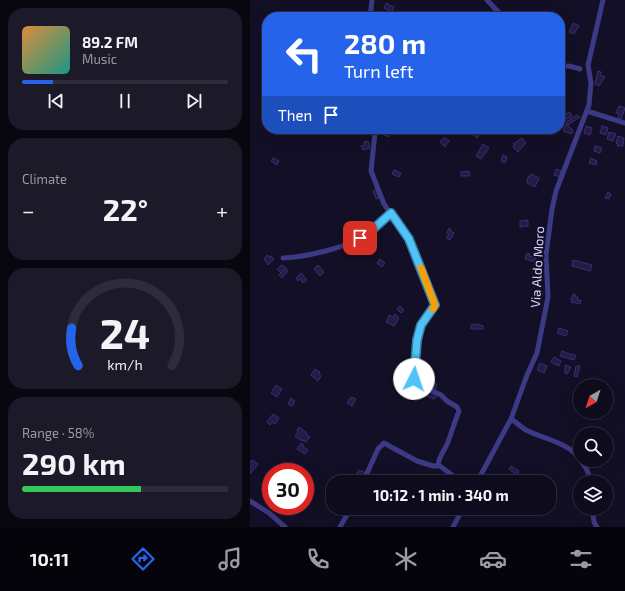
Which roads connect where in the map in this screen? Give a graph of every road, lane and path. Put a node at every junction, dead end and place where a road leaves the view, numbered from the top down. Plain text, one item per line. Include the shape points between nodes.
1 (372, 0) edge
2 (487, 0) edge
3 (603, 0) edge
4 (371, 12) edge
5 (498, 12) edge
6 (565, 67) edge
7 (580, 70) dead end
8 (587, 111) junction
9 (625, 123) edge
10 (375, 134) edge
11 (391, 213) junction
12 (283, 258) dead end
13 (511, 418) junction
14 (573, 452) edge
15 (438, 465) junction
16 (366, 475) edge
17 (452, 475) edge
18 (481, 475) edge
19 (250, 501) edge
20 (347, 515) edge
21 (459, 515) edge
22 (593, 515) edge
23 (285, 527) edge
24 (340, 527) edge
25 (453, 527) edge
26 (597, 527) edge

1 - 4 street
2 - 5 street
3 - 8 street, Via Aldo Moro via 588,65 591,83
6 - 7 street via 572,66
8 - 9 street
8 - 13 street, Via Aldo Moro via 556,192 546,256 548,297 543,328 537,353
10 - 11 street via 371,171 384,204
11 - 12 street via 360,238 327,250
11 - 15 street via 409,239 435,305 421,325 417,340 414,379 417,384 440,395 459,411
13 - 14 street via 526,430
13 - 18 street, Via Aldo Moro
15 - 16 street via 417,461 384,443 378,449
15 - 17 street
19 - 23 street
20 - 24 street
21 - 25 street
22 - 26 street

